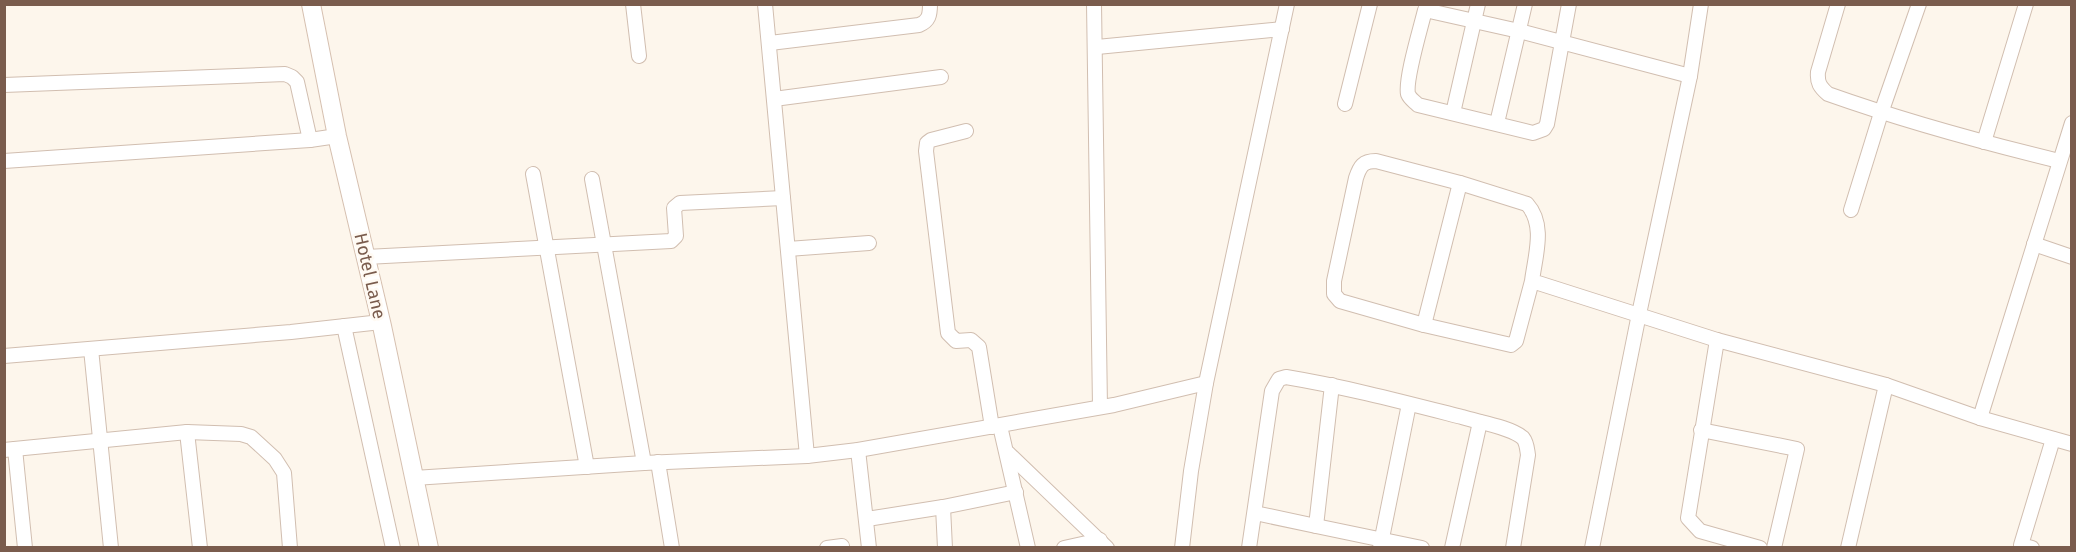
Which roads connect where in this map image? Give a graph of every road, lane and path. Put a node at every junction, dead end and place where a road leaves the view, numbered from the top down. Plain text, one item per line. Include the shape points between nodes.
1 (311, 4) edge
2 (633, 4) edge
3 (765, 4) edge
4 (930, 4) edge
5 (1094, 4) edge
6 (1287, 4) edge
7 (1370, 4) edge
8 (1478, 4) edge
9 (1525, 4) edge
10 (1569, 4) edge
11 (1701, 4) edge
12 (1838, 4) edge
13 (1919, 4) edge
14 (2026, 4) edge
15 (1426, 7) edge
16 (1475, 22) junction
17 (1282, 29) junction
18 (1519, 31) junction
19 (1561, 41) junction
20 (770, 43) junction
21 (1096, 47) junction
22 (639, 56) dead end
23 (1690, 76) junction
24 (941, 77) dead end
25 (4, 86) edge
26 (774, 99) junction
27 (1345, 104) dead end
28 (1453, 113) junction
29 (1881, 113) junction
30 (1497, 123) junction
31 (2072, 123) edge
32 (966, 131) dead end
33 (324, 138) junction
34 (1984, 142) junction
35 (4, 161) edge
36 (2059, 161) junction
37 (532, 174) dead end
38 (592, 179) dead end
39 (1460, 183) junction
40 (783, 198) junction
41 (1851, 210) dead end
42 (869, 243) dead end
43 (2034, 244) junction
44 (602, 245) junction
45 (547, 248) junction
46 (788, 249) junction
47 (366, 257) junction
48 (2072, 257) edge
49 (1532, 282) junction
50 (1639, 314) junction
51 (363, 324) junction
52 (1424, 325) junction
53 (1717, 340) junction
54 (91, 349) junction
55 (4, 356) edge
56 (1206, 383) junction
57 (1332, 385) junction
58 (1887, 385) junction
59 (1409, 404) junction
60 (1100, 407) junction
61 (1980, 418) junction
62 (1480, 422) junction
63 (996, 427) junction
64 (1701, 430) junction
65 (187, 432) junction
66 (2053, 439) junction
67 (100, 442) junction
68 (2072, 444) edge
69 (10, 449) edge
70 (858, 450) junction
71 (1008, 453) junction
72 (807, 456) junction
73 (651, 462) junction
74 (587, 467) junction
75 (414, 478) junction
76 (1016, 492) junction
77 (943, 507) junction
78 (1255, 513) junction
79 (867, 519) junction
80 (1316, 526) junction
81 (1103, 544) edge
82 (1381, 544) edge
83 (842, 546) edge
84 (2024, 547) edge
85 (25, 548) edge
86 (111, 548) edge
87 (200, 548) edge
88 (290, 548) edge
89 (393, 548) edge
90 (429, 548) edge
91 (672, 548) edge
92 (827, 548) edge
93 (869, 548) edge
94 (945, 548) edge
95 (1028, 548) edge
96 (1064, 548) edge
97 (1182, 548) edge
98 (1249, 548) edge
99 (1422, 548) edge
100 (1452, 548) edge
101 (1513, 548) edge
102 (1592, 548) edge
103 (1760, 548) edge
104 (1774, 548) edge
105 (1848, 548) edge

1 - 33 street, Hotel Lane
2 - 22 street
3 - 20 street
4 - 20 street via 929,17 919,25
5 - 21 street
6 - 17 street
7 - 27 street
8 - 16 street
9 - 18 street
10 - 19 street
11 - 23 street
12 - 29 street via 1817,80 1828,94
13 - 29 street
14 - 34 street
15 - 16 street
15 - 28 street via 1408,93 1418,105
16 - 18 street
16 - 28 street
17 - 21 street
17 - 56 street
18 - 19 street
18 - 30 street
19 - 23 street
19 - 30 street via 1544,129 1533,133
20 - 26 street
21 - 60 street
23 - 50 street
24 - 26 street
25 - 33 street via 285,74 297,82
26 - 40 street
28 - 30 street
29 - 34 street
29 - 41 street
31 - 36 street
32 - 63 street via 931,140 926,151 948,333 956,341 971,340 979,347
33 - 35 street
33 - 47 street, Hotel Lane
34 - 36 street
36 - 43 street
37 - 45 street
38 - 44 street
39 - 49 street via 1527,204 1535,212 1538,233
39 - 52 street
39 - 52 street via 1367,161 1360,166 1356,178 1334,294 1340,301
40 - 44 street via 680,202 674,208 676,236 671,241
40 - 46 street
42 - 46 street
43 - 48 street
43 - 61 street
44 - 45 street
44 - 73 street
45 - 47 street
45 - 74 street
46 - 72 street
47 - 51 street, Hotel Lane
49 - 50 street
49 - 52 street via 1516,341 1510,345
50 - 53 street
50 - 102 street
51 - 54 street
51 - 75 street, Hotel Lane
51 - 89 street
53 - 58 street
53 - 64 street
54 - 55 street
54 - 67 street
56 - 60 street
56 - 97 street
57 - 59 street
57 - 78 street via 1286,377 1274,385
57 - 80 street
58 - 61 street
58 - 105 street
59 - 62 street
59 - 82 street
60 - 63 street
61 - 66 street
62 - 100 street
62 - 101 street via 1513,433 1527,446
63 - 70 street
63 - 71 street
64 - 103 street via 1688,518 1700,531
64 - 104 street via 1797,449
65 - 67 street
65 - 87 street
65 - 88 street via 251,437 275,459 284,472
66 - 68 street
66 - 84 street
67 - 69 street
67 - 86 street
69 - 85 street
70 - 72 street
70 - 79 street
71 - 76 street
71 - 81 street
72 - 73 street
73 - 74 street
73 - 91 street
74 - 75 street
75 - 90 street, Hotel Lane
76 - 77 street
76 - 95 street
77 - 79 street
77 - 94 street
78 - 80 street
78 - 98 street
79 - 93 street
80 - 82 street
81 - 96 street
82 - 99 street
83 - 92 street

